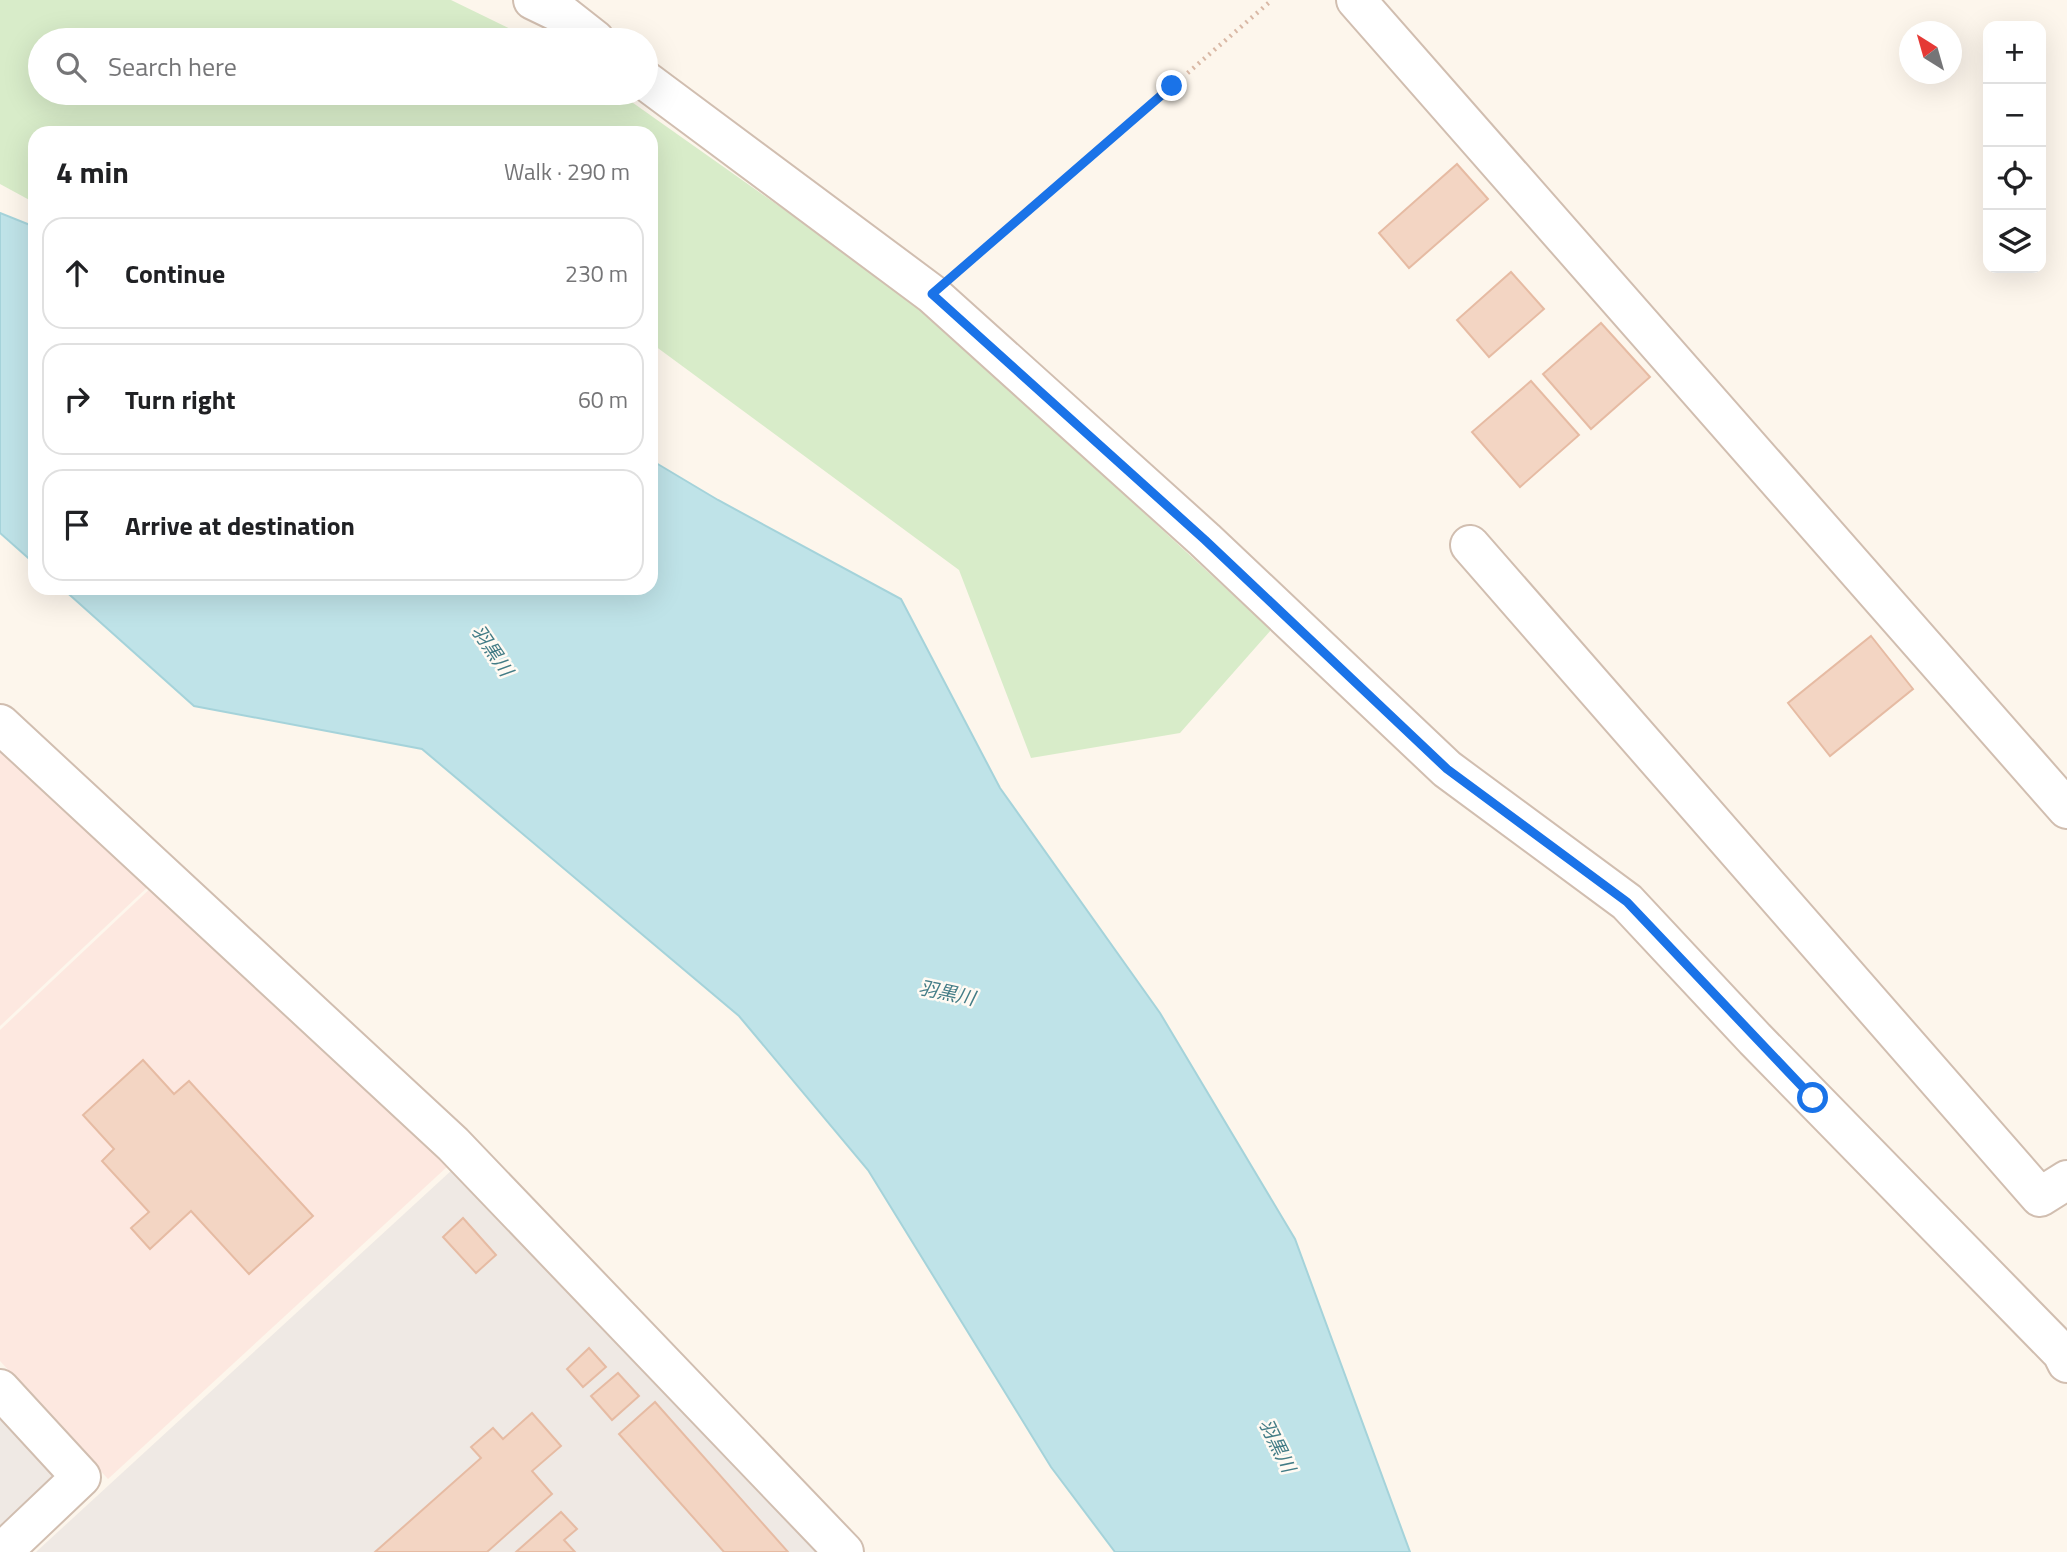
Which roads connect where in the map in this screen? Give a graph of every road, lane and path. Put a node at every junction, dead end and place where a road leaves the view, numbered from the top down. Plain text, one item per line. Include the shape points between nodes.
1 (533, 0) edge
2 (1272, 0) edge
3 (1356, 0) edge
4 (580, 28) edge
5 (658, 90) edge
6 (932, 294) junction
7 (1470, 545) dead end
8 (0, 724) edge
9 (2067, 809) edge
10 (2067, 1180) edge
11 (2065, 1355) edge
12 (0, 1389) edge
13 (2, 1552) edge
14 (844, 1552) edge

1 - 4 street
2 - 6 path
3 - 9 street
5 - 6 street
6 - 11 street via 1205,540 1447,769 1627,902
7 - 10 street via 2040,1196
8 - 14 street via 453,1144
12 - 13 street via 81,1477

